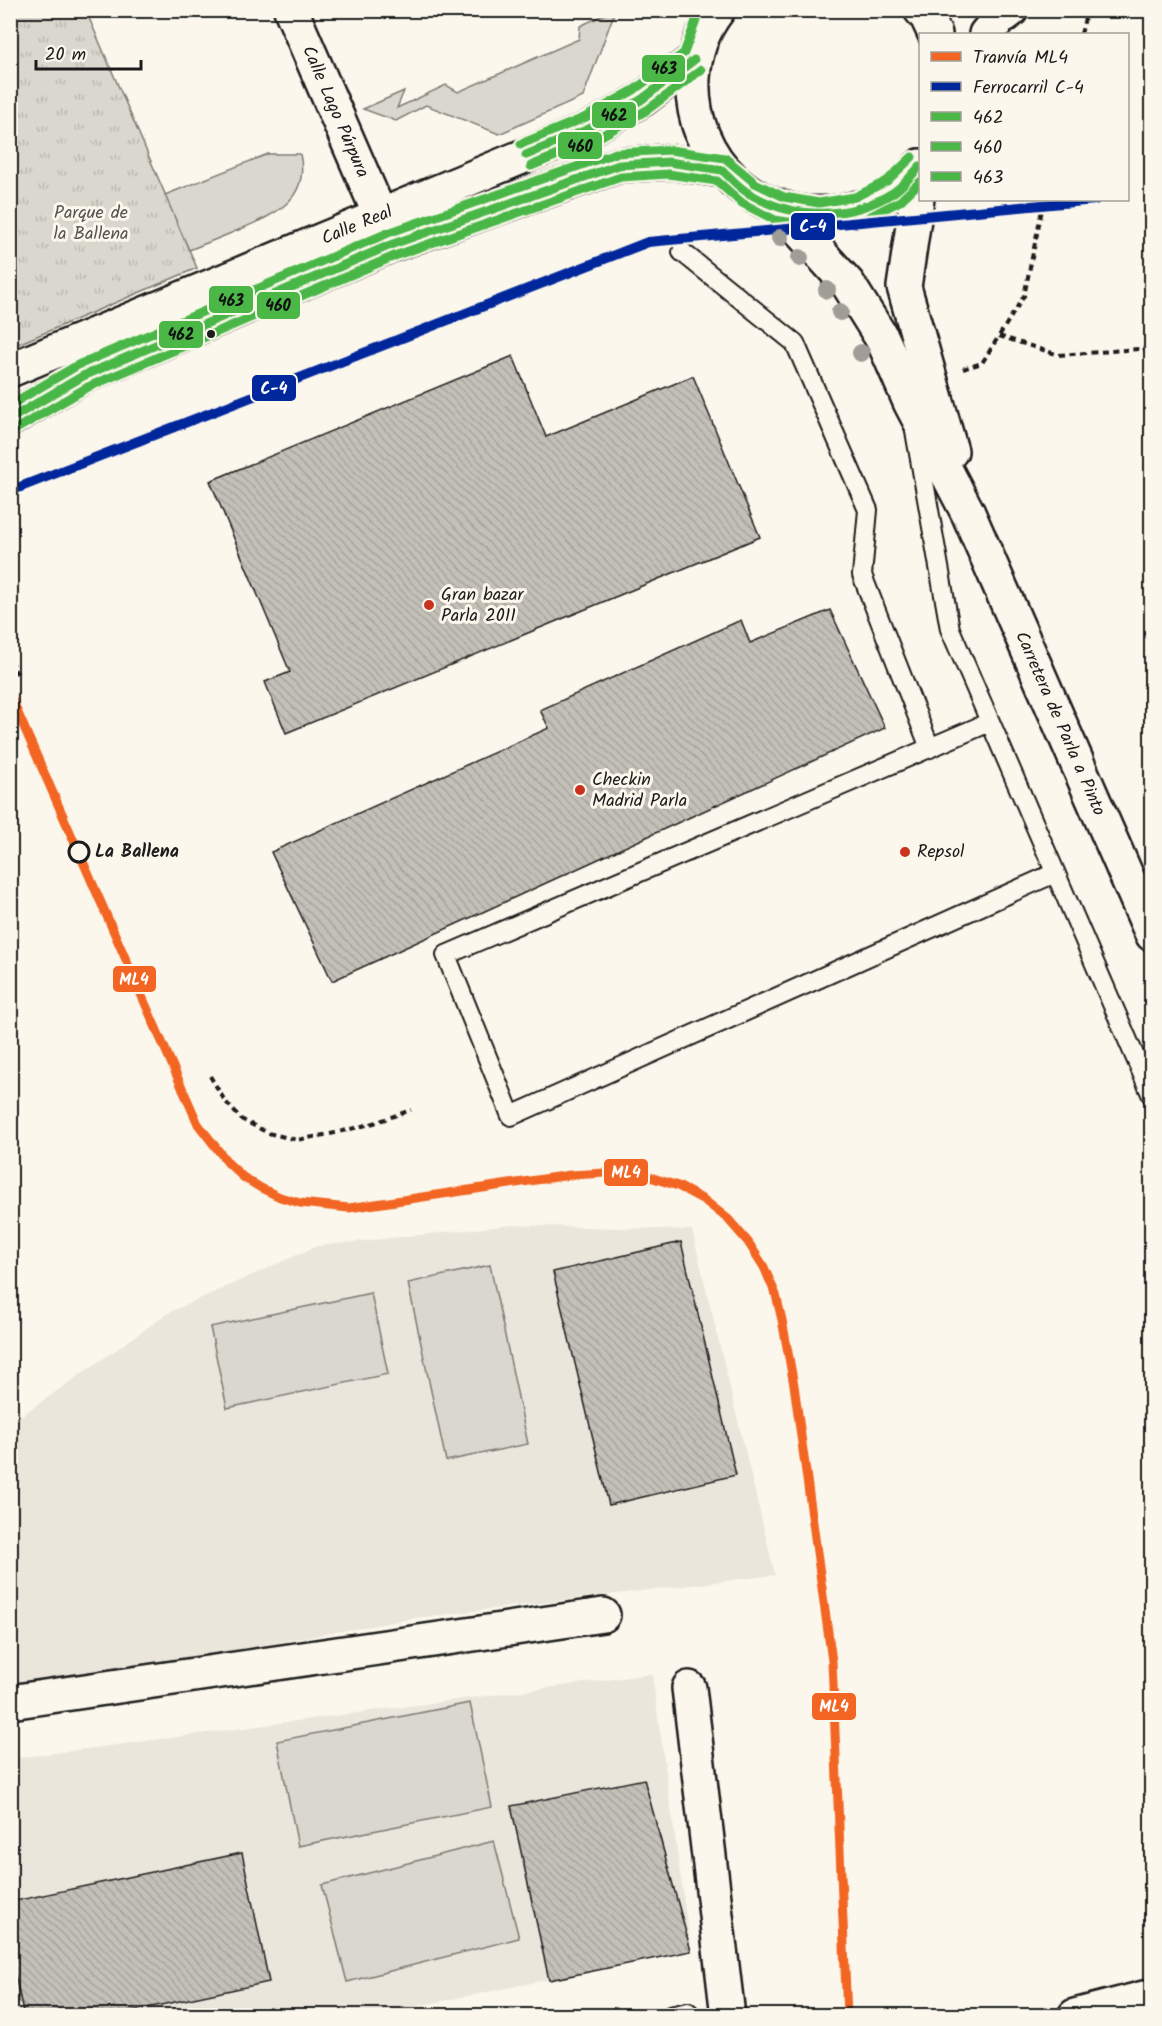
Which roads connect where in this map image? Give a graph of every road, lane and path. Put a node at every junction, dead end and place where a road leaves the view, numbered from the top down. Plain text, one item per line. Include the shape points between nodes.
1 (291, 10) edge
2 (718, 10) edge
3 (921, 10) edge
4 (1011, 10) edge
5 (1087, 10) edge
6 (935, 33) edge
7 (987, 33) edge
8 (1081, 33) edge
9 (694, 60) junction
10 (919, 168) edge
11 (722, 170) junction
12 (919, 191) edge
13 (1044, 201) edge
14 (780, 208) junction
15 (380, 214) junction
16 (682, 252) dead end
17 (999, 336) junction
18 (1152, 348) edge
19 (10, 370) edge
20 (920, 391) junction
21 (10, 419) edge
22 (10, 660) edge
23 (17, 674) dead end
24 (990, 722) junction
25 (930, 748) junction
26 (1054, 873) junction
27 (1152, 934) edge
28 (210, 1076) dead end
29 (1152, 1096) edge
30 (411, 1110) dead end
31 (603, 1616) dead end
32 (689, 1688) dead end
33 (10, 1702) edge
34 (1152, 1996) edge
35 (670, 2016) edge
36 (692, 2016) edge
37 (728, 2016) edge
38 (1075, 2016) edge

1 - 15 street, Calle Lago Púrpura
2 - 9 street via 708,23
3 - 6 street
4 - 7 street
5 - 8 path
9 - 11 street via 692,99 702,136
9 - 15 street, Calle Real via 641,100 590,129
10 - 14 street via 894,191 858,209 819,215
11 - 14 street via 748,193
11 - 21 street, Calle Real via 669,162 619,165 393,244 83,376
12 - 20 street, Carretera de Parla a Pinto via 904,286
13 - 17 path via 1024,296
14 - 20 street, Carretera de Parla a Pinto via 848,284
15 - 19 street, Calle Real
16 - 25 lane via 795,343 868,510 862,575
17 - 18 path via 1059,355
17 - 20 path via 982,363
20 - 24 lane via 950,629
20 - 27 street, Carretera de Parla a Pinto via 968,513
22 - 23 path
24 - 25 lane
24 - 26 lane
25 - 26 lane via 446,955 511,1116
26 - 29 lane
28 - 30 path via 241,1119 268,1133 297,1140
31 - 33 street
32 - 37 street
34 - 38 street
35 - 36 lane via 688,2012

